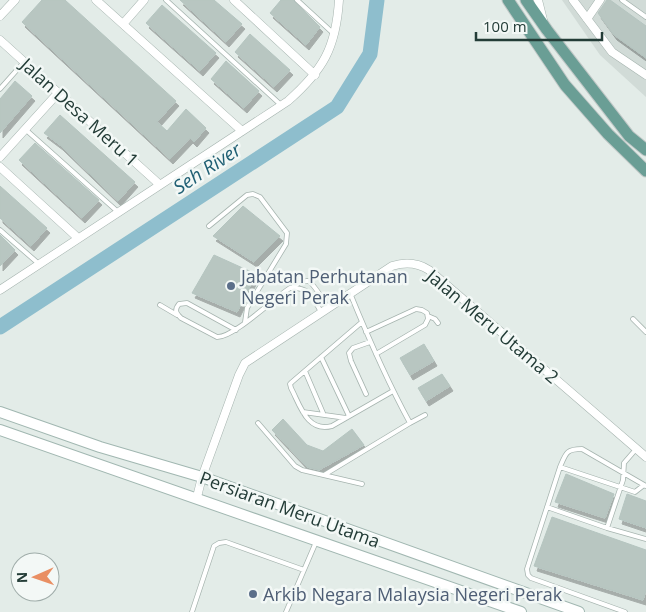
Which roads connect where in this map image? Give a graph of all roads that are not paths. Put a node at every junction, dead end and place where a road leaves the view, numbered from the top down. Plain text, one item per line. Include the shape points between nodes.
1 (15, 0) edge
2 (96, 0) edge
3 (144, 0) edge
4 (166, 0) edge
5 (234, 0) edge
6 (297, 0) edge
7 (339, 0) edge
8 (508, 0) edge
9 (526, 0) edge
10 (538, 0) edge
11 (572, 0) edge
12 (600, 0) edge
13 (622, 0) edge
14 (0, 16) edge
15 (646, 17) edge
16 (587, 19) junction
17 (123, 24) junction
18 (547, 30) junction
19 (334, 34) junction
20 (0, 40) edge
21 (24, 62) junction
22 (315, 74) junction
23 (646, 76) edge
24 (0, 88) edge
25 (58, 93) junction
26 (281, 105) junction
27 (25, 129) junction
28 (242, 131) junction
29 (629, 136) junction
30 (646, 142) edge
31 (646, 150) edge
32 (0, 157) edge
33 (0, 167) edge
34 (646, 171) edge
35 (159, 184) junction
36 (118, 212) junction
37 (209, 226) dead end
38 (0, 230) edge
39 (78, 238) junction
40 (39, 264) junction
41 (290, 288) junction
42 (0, 290) edge
43 (350, 293) junction
44 (160, 305) dead end
45 (324, 310) junction
46 (177, 314) junction
47 (428, 316) junction
48 (633, 319) dead end
49 (245, 322) junction
50 (362, 322) junction
51 (438, 323) dead end
52 (236, 330) junction
53 (366, 332) junction
54 (646, 332) edge
55 (370, 342) junction
56 (376, 354) junction
57 (321, 357) junction
58 (305, 371) junction
59 (393, 391) junction
60 (366, 394) dead end
61 (0, 412) edge
62 (303, 412) junction
63 (323, 413) junction
64 (425, 415) dead end
65 (347, 417) junction
66 (258, 422) dead end
67 (410, 423) junction
68 (0, 430) edge
69 (100, 447) junction
70 (637, 448) junction
71 (646, 457) edge
72 (91, 462) junction
73 (560, 467) junction
74 (623, 473) junction
75 (324, 475) junction
76 (202, 477) junction
77 (362, 484) dead end
78 (645, 485) edge
79 (621, 488) junction
80 (197, 497) junction
81 (547, 507) junction
82 (606, 528) junction
83 (646, 539) edge
84 (317, 540) junction
85 (304, 570) junction
86 (192, 612) edge
87 (286, 612) edge
88 (521, 612) edge
89 (579, 612) edge
90 (625, 612) edge

1 - 14 street
2 - 17 street
3 - 17 street
4 - 26 lane
5 - 22 street
6 - 19 lane
7 - 19 street
8 - 34 main road via 566,86
9 - 18 main road
10 - 18 street
11 - 16 street
12 - 16 street
13 - 15 lane
16 - 23 street via 612,52
17 - 28 street
18 - 29 main road
19 - 22 street
20 - 21 street, Jalan Desa Meru 1
21 - 24 lane
21 - 25 street, Jalan Desa Meru 1
22 - 26 street
25 - 27 street
25 - 35 street, Jalan Desa Meru 1
26 - 28 street
27 - 32 street
27 - 36 lane
28 - 35 street
29 - 30 main road
29 - 31 main road
33 - 39 street
35 - 36 street
36 - 39 street
37 - 49 lane via 247,195 253,194 260,197 287,234 286,244 247,308
38 - 40 lane
39 - 40 street
40 - 42 street
41 - 45 lane via 306,289
41 - 45 lane via 302,281 312,284
41 - 49 lane
43 - 45 street, Jalan Meru Utama 2
43 - 50 lane
43 - 70 street, Jalan Meru Utama 2 via 392,266 424,267
44 - 46 lane
45 - 76 street, Jalan Meru Utama 2 via 245,363
46 - 52 lane via 217,337
46 - 52 lane via 179,304 187,303
47 - 51 lane
47 - 53 lane via 416,309
47 - 56 lane via 425,325
48 - 54 lane
49 - 52 lane
50 - 53 lane
50 - 57 lane
53 - 55 lane
55 - 56 lane
55 - 60 lane via 353,348 349,353
56 - 59 lane
57 - 58 lane
57 - 65 lane
58 - 62 lane via 290,384
58 - 63 lane
59 - 65 lane
59 - 67 lane
61 - 69 main road, Persiaran Meru Utama
62 - 63 lane
62 - 65 lane via 311,424 321,428
63 - 65 lane
64 - 67 lane
66 - 75 lane via 295,466
67 - 75 lane
68 - 72 main road, Persiaran Meru Utama
69 - 72 main road
69 - 76 main road, Persiaran Meru Utama
70 - 71 street, Jalan Meru Utama 2
70 - 74 lane via 624,463
72 - 80 main road, Persiaran Meru Utama
73 - 74 lane via 566,453 582,449
73 - 79 lane
73 - 81 lane
74 - 78 lane
74 - 79 lane
75 - 77 lane
76 - 80 street, Jalan Meru Utama 2
76 - 89 main road, Persiaran Meru Utama
78 - 79 lane via 636,492
79 - 82 lane
80 - 84 main road, Persiaran Meru Utama
81 - 82 lane
81 - 90 lane via 528,574
82 - 83 lane
84 - 85 lane
84 - 88 main road, Persiaran Meru Utama
85 - 86 lane via 219,542 214,546
85 - 87 lane

